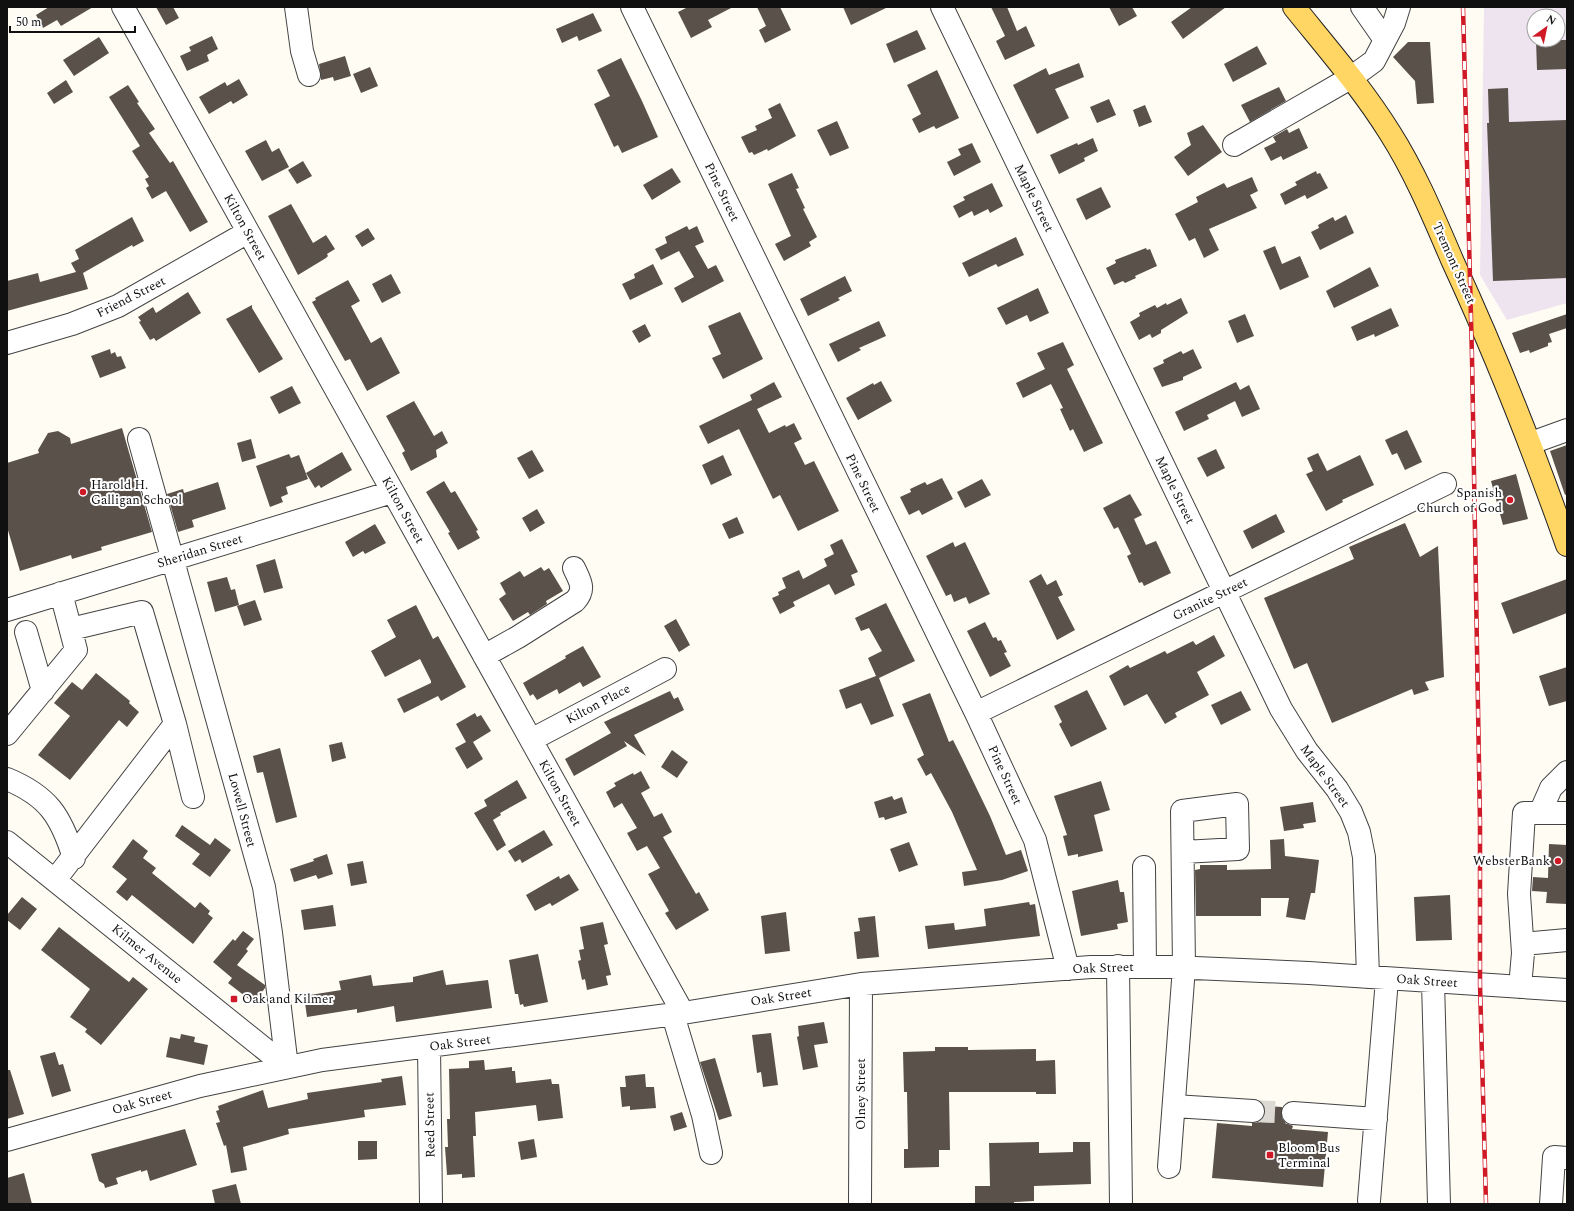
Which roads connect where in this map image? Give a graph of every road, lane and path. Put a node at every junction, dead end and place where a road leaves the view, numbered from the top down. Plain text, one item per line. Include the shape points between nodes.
1 (122, 7) edge
2 (296, 7) edge
3 (632, 7) edge
4 (942, 7) edge
5 (1294, 7) edge
6 (1362, 7) edge
7 (1399, 7) edge
8 (1385, 40) junction
9 (309, 75) dead end
10 (1352, 77) junction
11 (1234, 145) dead end
12 (248, 232) junction
13 (7, 343) edge
14 (1567, 430) edge
15 (138, 439) dead end
16 (1531, 443) junction
17 (1445, 484) dead end
18 (392, 492) junction
19 (1567, 545) edge
20 (173, 559) junction
21 (574, 568) dead end
22 (1224, 592) junction
23 (61, 593) junction
24 (7, 610) edge
25 (71, 629) junction
26 (26, 632) dead end
27 (484, 656) junction
28 (665, 669) dead end
29 (43, 691) junction
30 (976, 713) junction
31 (175, 724) junction
32 (7, 734) edge
33 (531, 740) junction
34 (1567, 772) edge
35 (7, 779) edge
36 (193, 797) dead end
37 (1540, 813) junction
38 (1567, 813) edge
39 (7, 842) edge
40 (1183, 852) dead end
41 (74, 858) junction
42 (1144, 867) dead end
43 (55, 880) junction
44 (1567, 940) edge
45 (1523, 944) junction
46 (1118, 966) junction
47 (1145, 967) junction
48 (1184, 967) junction
49 (1068, 969) junction
50 (1377, 978) junction
51 (1433, 982) junction
52 (861, 984) junction
53 (1520, 987) junction
54 (1567, 990) edge
55 (678, 1014) junction
56 (430, 1047) junction
57 (287, 1066) junction
58 (1174, 1106) junction
59 (1253, 1111) tunnel mouth
60 (1294, 1113) tunnel mouth
61 (1376, 1119) junction
62 (7, 1140) edge
63 (711, 1153) dead end
64 (1567, 1158) edge
65 (1169, 1167) dead end
66 (1369, 1201) dead end
67 (432, 1204) edge
68 (860, 1204) edge
69 (1121, 1204) edge
70 (1439, 1204) edge
71 (1551, 1204) edge

1 - 12 street, Kilton Street
2 - 9 street via 302,51
3 - 30 street, Pine Street
4 - 22 street, Maple Street
5 - 10 main road, Tremont Street
6 - 8 street
7 - 8 street
8 - 10 street via 1374,61
10 - 11 street
10 - 16 main road, Tremont Street via 1390,132 1422,191
12 - 13 street, Friend Street via 118,306 72,324
12 - 18 street, Kilton Street
14 - 16 street
15 - 20 street, Lowell Street
16 - 19 main road, Tremont Street
17 - 22 street, Granite Street
18 - 20 street, Sheridan Street
18 - 27 street, Kilton Street
20 - 23 street, Sheridan Street
20 - 57 street, Lowell Street via 264,887
21 - 27 street via 582,587 581,595 575,601
22 - 30 street, Granite Street
22 - 50 street, Maple Street via 1291,726 1307,751 1338,789 1356,824 1362,840
23 - 24 street, Sheridan Street
23 - 25 street
25 - 29 street via 76,650
25 - 31 street via 142,612
26 - 29 street
27 - 33 street, Kilton Street
28 - 33 street, Kilton Place
29 - 32 street
30 - 49 street, Pine Street via 1035,840
31 - 36 street
31 - 41 street
33 - 55 street, Kilton Street
34 - 37 street via 1551,788
35 - 41 street via 29,788 50,807 66,831
37 - 38 street
37 - 45 street via 1524,813 1519,894
39 - 43 street, Kilmer Avenue
40 - 48 street
41 - 43 street
42 - 47 street
43 - 57 street, Kilmer Avenue
44 - 45 street
45 - 53 street
46 - 47 street, Oak Street
46 - 49 street, Oak Street
46 - 69 street
47 - 48 street, Oak Street
48 - 50 street, Oak Street
48 - 58 street
49 - 52 street, Oak Street
50 - 51 street, Oak Street
50 - 61 street, Maple Street
51 - 53 street, Oak Street
51 - 70 street
52 - 55 street, Oak Street
52 - 68 street, Olney Street
53 - 54 street, Oak Street
55 - 56 street, Oak Street
55 - 63 street, Kilton Street
56 - 57 street, Oak Street
56 - 67 street, Reed Street
57 - 62 street, Oak Street via 200,1086
58 - 59 street
58 - 65 street
60 - 61 street
61 - 66 street, Maple Street
64 - 71 street via 1554,1157

